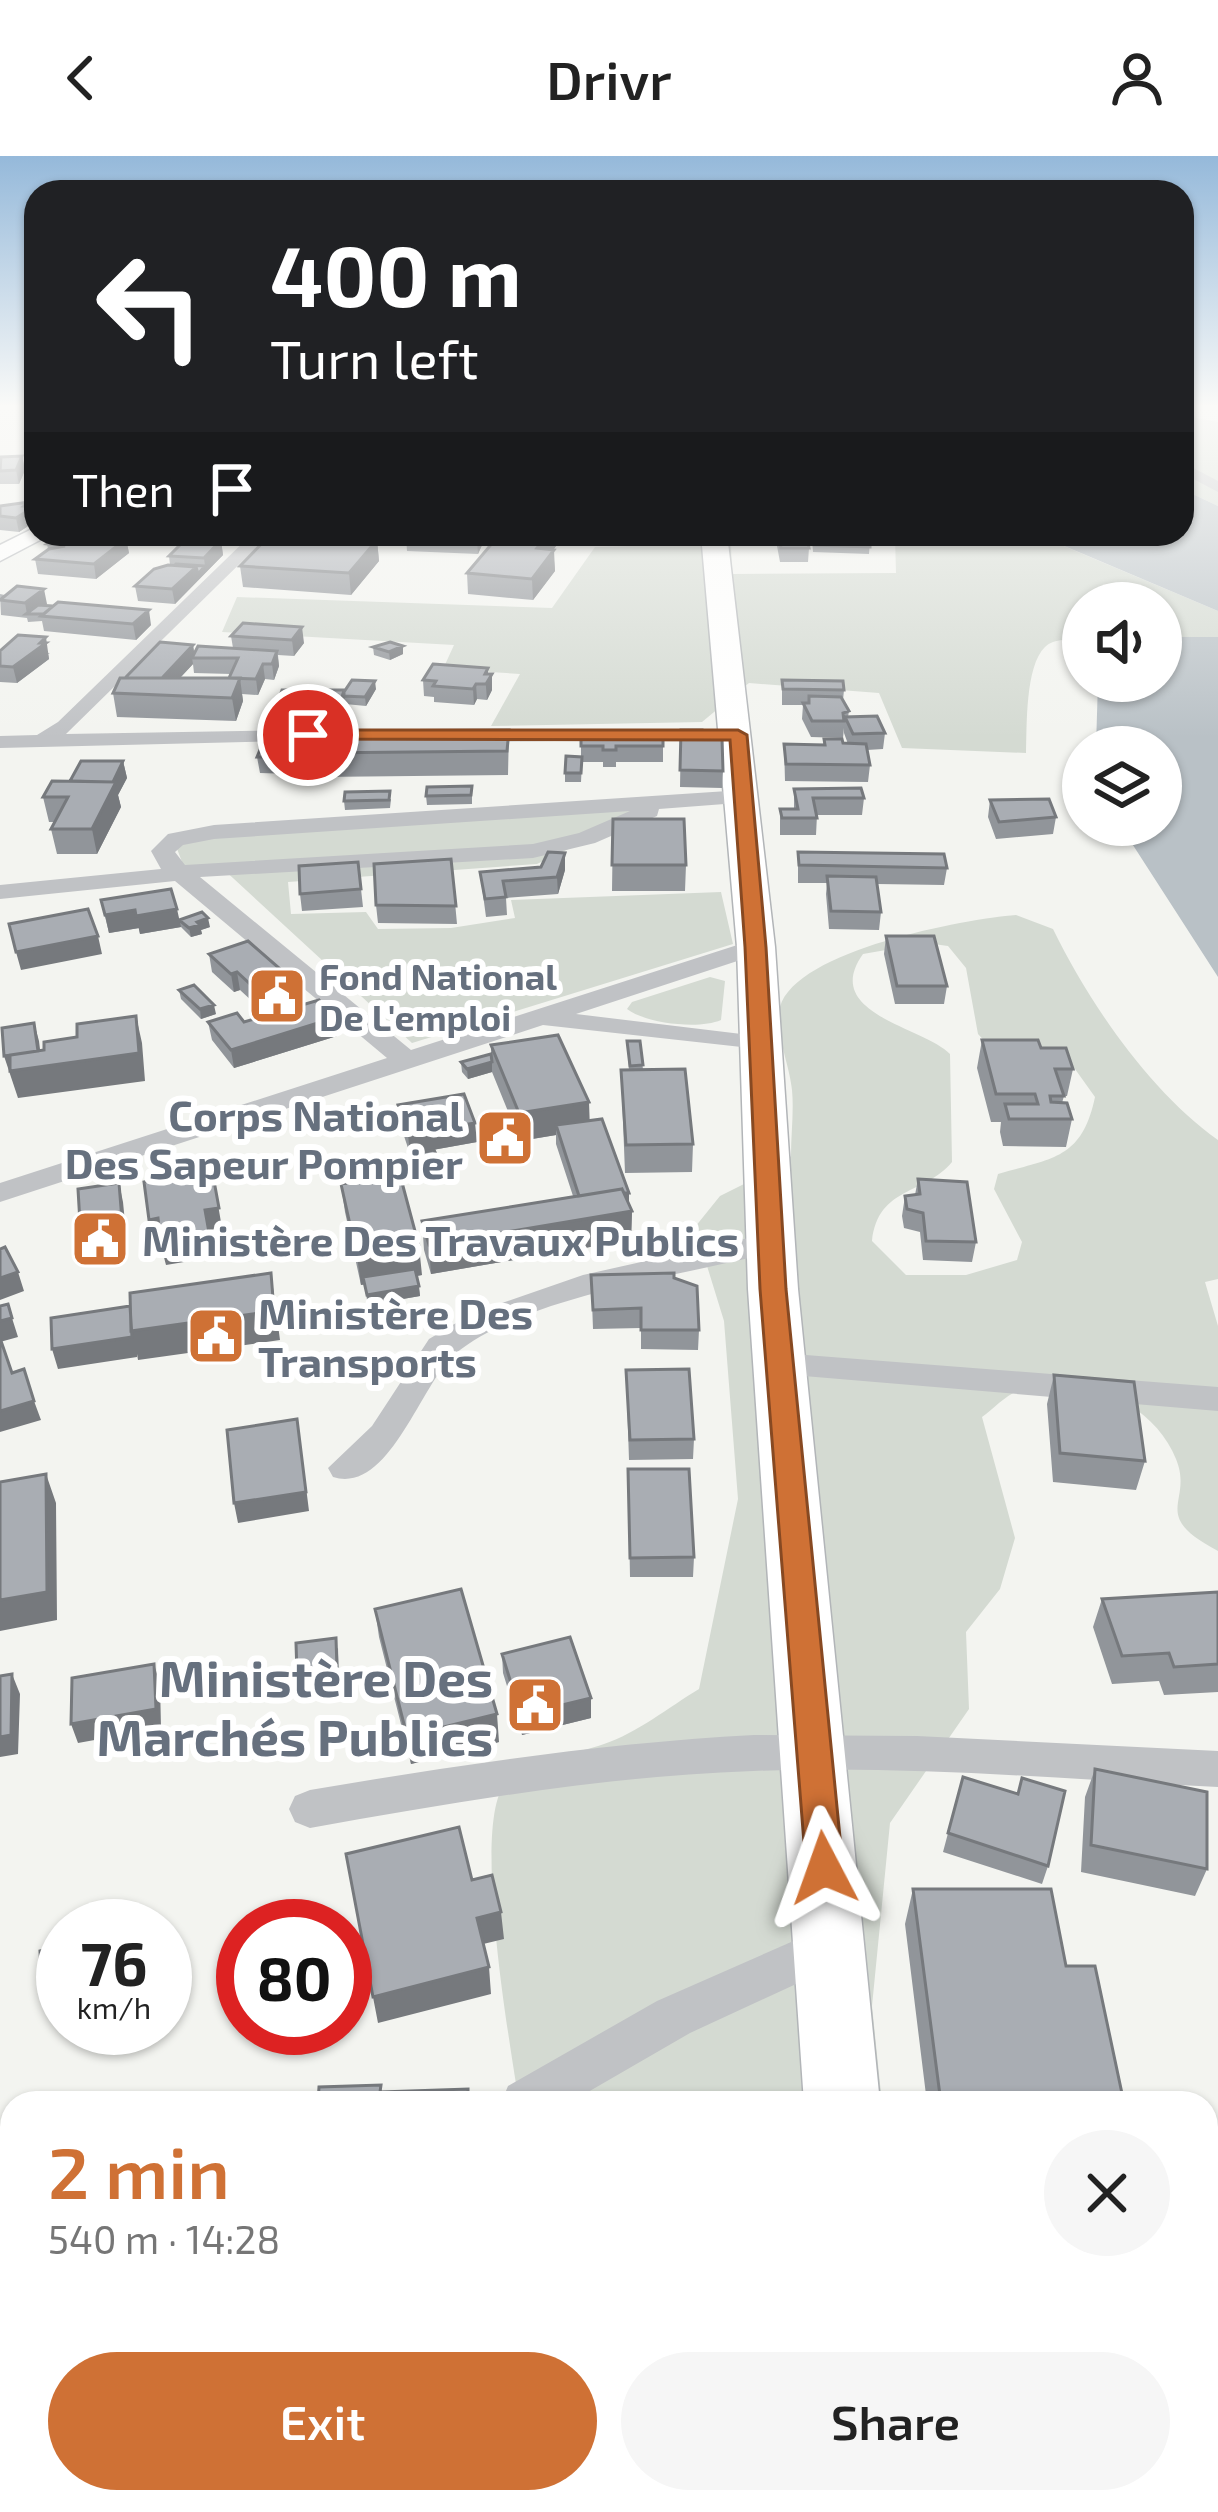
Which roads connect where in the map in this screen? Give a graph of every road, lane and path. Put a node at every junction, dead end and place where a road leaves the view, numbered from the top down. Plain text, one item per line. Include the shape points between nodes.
1 (250, 546) edge
2 (715, 546) edge
3 (738, 735) junction
4 (382, 736) edge
5 (449, 736) edge
6 (0, 742) edge
7 (40, 743) junction
8 (0, 763) edge
9 (743, 797) junction
10 (666, 801) junction
11 (184, 872) junction
12 (0, 875) edge
13 (44, 890) junction
14 (0, 892) edge
15 (756, 947) junction
16 (536, 1018) junction
17 (758, 1044) junction
18 (405, 1059) junction
19 (0, 1193) edge
20 (771, 1244) junction
21 (780, 1365) junction
22 (1218, 1399) edge
23 (346, 1468) dead end
24 (816, 1752) junction
25 (1218, 1769) edge
26 (310, 1810) dead end
27 (830, 1946) junction
28 (544, 2091) edge
29 (841, 2091) edge

1 - 7 street
2 - 3 highway
3 - 5 street
3 - 9 highway
4 - 7 street
6 - 7 street
7 - 8 street
9 - 10 street
9 - 15 highway
10 - 11 street via 550,848
10 - 11 street via 199,835 163,851
11 - 13 street
11 - 18 street
12 - 13 street
13 - 14 street
15 - 16 street
15 - 17 highway
16 - 17 street
16 - 18 street
17 - 20 highway
18 - 19 street
20 - 21 highway
20 - 23 street via 583,1286 485,1322 441,1347 384,1435
21 - 22 street
21 - 24 highway
24 - 25 street
24 - 26 street via 474,1781
24 - 27 highway
27 - 28 street via 624,2039
27 - 29 highway

